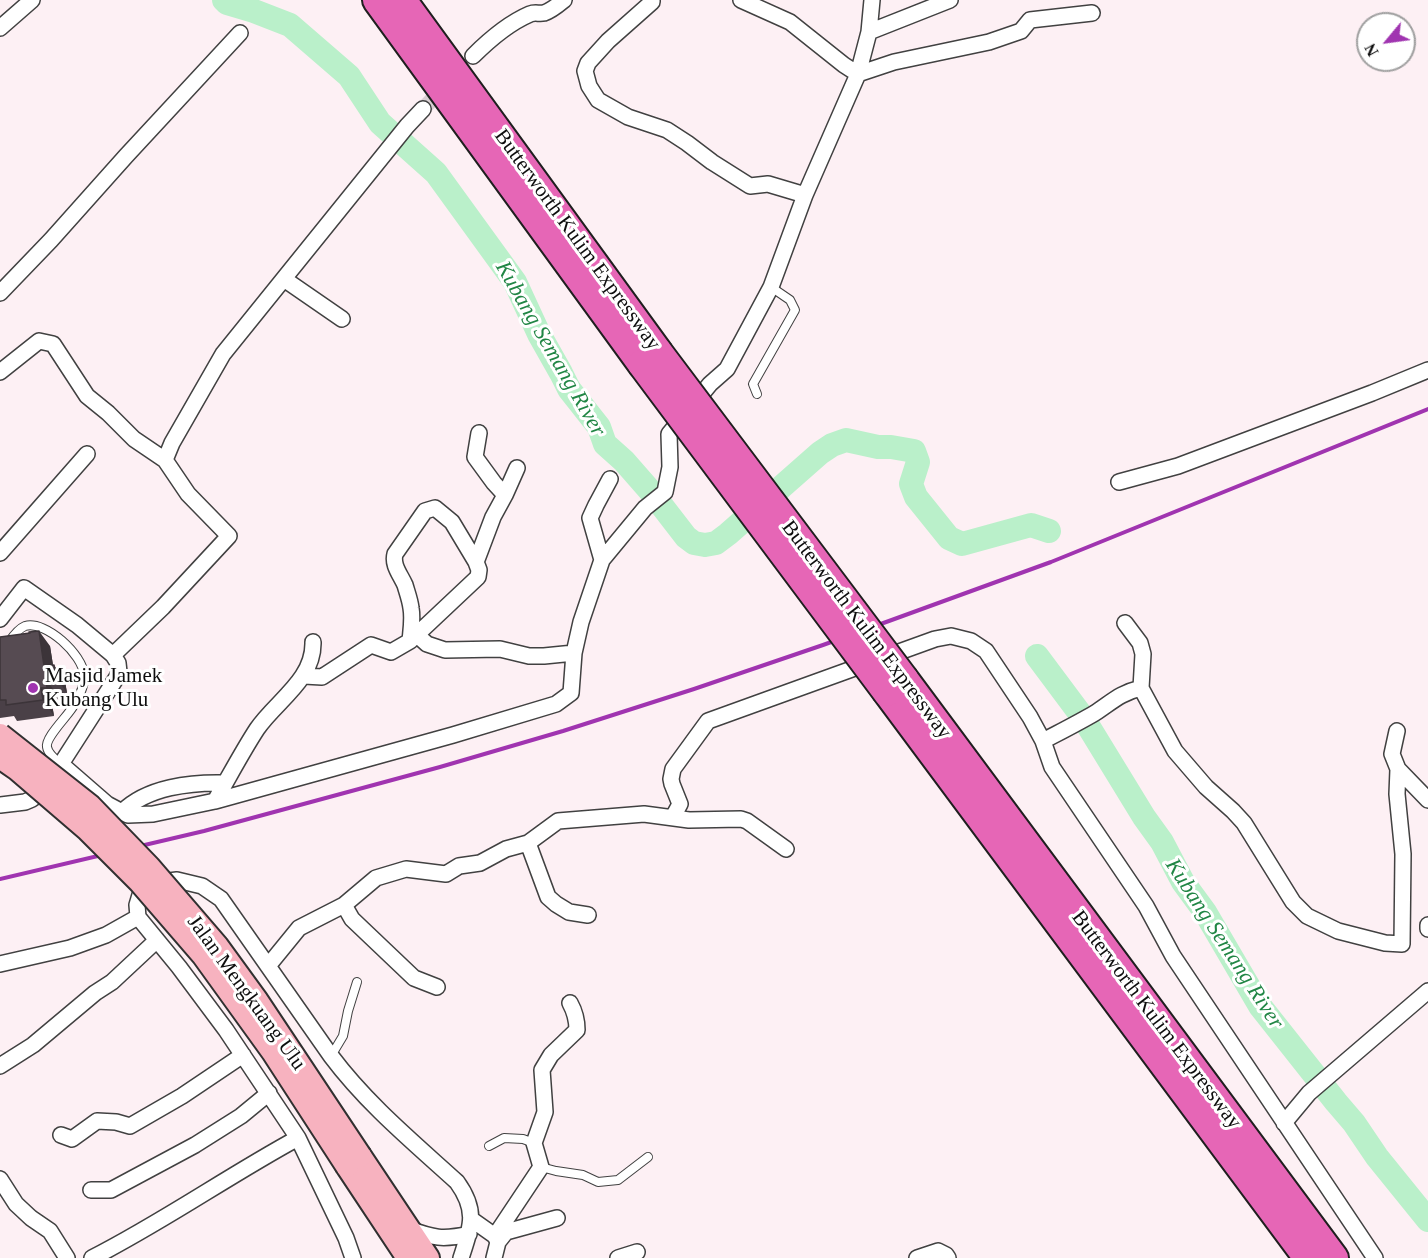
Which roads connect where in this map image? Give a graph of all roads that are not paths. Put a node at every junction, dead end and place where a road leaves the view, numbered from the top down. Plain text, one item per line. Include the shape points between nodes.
1 (32, 0) edge
2 (377, 0) edge
3 (402, 0) edge
4 (564, 0) edge
5 (652, 0) edge
6 (741, 0) edge
7 (872, 0) edge
8 (950, 0) edge
9 (1092, 13) dead end
10 (0, 28) edge
11 (240, 33) dead end
12 (870, 33) junction
13 (473, 56) tunnel mouth
14 (858, 74) junction
15 (423, 109) tunnel mouth
16 (805, 195) junction
17 (284, 279) junction
18 (771, 287) junction
19 (0, 293) edge
20 (342, 319) dead end
21 (650, 358) junction
22 (1428, 370) edge
23 (0, 372) edge
24 (757, 394) dead end
25 (479, 433) dead end
26 (87, 454) dead end
27 (165, 460) junction
28 (517, 468) dead end
29 (610, 479) dead end
30 (1119, 482) dead end
31 (505, 495) junction
32 (0, 553) edge
33 (602, 560) junction
34 (476, 562) junction
35 (0, 619) edge
36 (1125, 624) dead end
37 (413, 638) junction
38 (313, 642) dead end
39 (7, 645) edge
40 (574, 653) junction
41 (113, 655) junction
42 (304, 676) junction
43 (896, 686) junction
44 (1141, 688) junction
45 (1397, 731) dead end
46 (0, 735) edge
47 (1043, 741) junction
48 (0, 757) edge
49 (61, 764) junction
50 (1398, 769) junction
51 (225, 783) junction
52 (1428, 800) edge
53 (215, 801) junction
54 (0, 805) edge
55 (122, 812) junction
56 (674, 817) junction
57 (528, 843) junction
58 (786, 849) dead end
59 (344, 905) junction
60 (588, 915) dead end
61 (138, 917) junction
62 (157, 940) junction
63 (0, 963) edge
64 (268, 966) junction
65 (357, 982) dead end
66 (438, 987) dead end
67 (1428, 991) edge
68 (570, 1003) dead end
69 (243, 1055) junction
70 (331, 1056) junction
71 (0, 1066) edge
72 (269, 1094) junction
73 (1284, 1123) junction
74 (61, 1135) dead end
75 (297, 1138) junction
76 (534, 1143) junction
77 (489, 1146) dead end
78 (648, 1157) dead end
79 (353, 1161) junction
80 (541, 1167) junction
81 (0, 1179) edge
82 (91, 1190) dead end
83 (557, 1218) dead end
84 (470, 1226) junction
85 (409, 1229) junction
86 (496, 1239) junction
87 (637, 1252) dead end
88 (67, 1258) edge
89 (92, 1258) edge
90 (353, 1258) edge
91 (408, 1258) edge
92 (428, 1258) edge
93 (461, 1258) edge
94 (494, 1258) edge
95 (618, 1258) edge
96 (917, 1258) edge
97 (948, 1258) edge
98 (1308, 1258) edge
99 (1334, 1258) edge
100 (1375, 1258) edge

1 - 10 street
2 - 21 highway, Butterworth Kulim Expressway
3 - 21 highway, Butterworth Kulim Expressway
4 - 13 street via 551,10 532,13 512,25
5 - 16 street via 588,63 585,72 598,100 628,117 668,130 750,186 768,184
6 - 14 street via 790,22
7 - 12 street
8 - 12 street
9 - 14 street via 1030,20 1022,31 989,42 894,62
11 - 19 street
12 - 14 street
14 - 16 street
15 - 17 street
16 - 18 street
17 - 20 street
17 - 27 street via 224,354
18 - 24 lane via 790,300 795,310 753,384
18 - 33 street via 727,369 669,434 670,467 665,492 645,508
21 - 43 highway, Butterworth Kulim Expressway, bridge
22 - 30 street via 1178,466
23 - 27 street via 39,341 53,344 87,396 134,439
25 - 31 street via 475,457
26 - 32 street
27 - 41 street via 188,494 229,536
28 - 31 street
29 - 33 street via 590,518
31 - 34 street
33 - 40 street
34 - 37 street via 478,577
34 - 37 street via 452,522 435,508 425,511 394,558 411,608
35 - 41 street via 24,588
36 - 44 street via 1140,643 1143,654
37 - 40 street via 445,650 500,649 529,656
37 - 42 street via 391,652 371,645 322,677
38 - 42 street
39 - 49 lane via 24,627 41,627 63,641 78,659 84,674 82,690 48,740 47,747
40 - 53 street via 571,693 556,704
41 - 49 street via 118,663 117,677
42 - 51 street via 258,727
43 - 98 highway, Butterworth Kulim Expressway
43 - 99 highway, Butterworth Kulim Expressway
44 - 47 street via 1114,698
44 - 50 street via 1175,751 1244,823 1293,902 1307,916 1338,931 1402,944 1403,854
45 - 50 street via 1392,754
46 - 79 main road, Jalan Mengkuang Ulu, bridge via 90,806 217,946 257,1001
47 - 56 street via 986,651 971,641 951,636 935,639 708,722 673,769 671,779 680,804
47 - 73 street via 1052,767
48 - 79 main road, Jalan Mengkuang Ulu, bridge via 88,830 140,882 203,955
49 - 54 street via 32,799
49 - 55 street
50 - 52 street
51 - 53 street
51 - 55 street via 202,782 163,790 131,803
53 - 55 street via 153,814 128,816
56 - 57 street via 644,814 558,820
56 - 58 street via 741,819
57 - 59 street via 446,874 406,869 376,878
57 - 60 street via 548,897 569,912
59 - 64 street via 299,928
59 - 66 street via 352,919 414,978
61 - 62 street
61 - 63 street via 70,948
61 - 64 street via 140,895 153,883 177,880 202,886 221,899
62 - 69 street
62 - 71 street via 112,982
64 - 70 street
65 - 70 lane via 343,1036
67 - 73 street via 1309,1093
68 - 76 street via 577,1030 551,1054 542,1070 545,1112
69 - 72 street
69 - 74 street via 130,1126 97,1121 72,1139
70 - 84 street via 370,1102 458,1182 470,1205
72 - 75 street
72 - 82 street via 241,1116 111,1190
73 - 100 street
75 - 89 street
75 - 90 street
76 - 77 lane via 504,1138
76 - 80 street
78 - 80 lane via 618,1180 598,1182
79 - 85 main road, Jalan Mengkuang Ulu
79 - 91 main road, Jalan Mengkuang Ulu
80 - 86 street
81 - 88 street via 16,1204 50,1231
83 - 86 street via 506,1232
84 - 85 street via 451,1238
84 - 86 street
84 - 93 street
85 - 92 main road, Jalan Mengkuang Ulu
86 - 94 street
87 - 95 street
96 - 97 street via 938,1251

